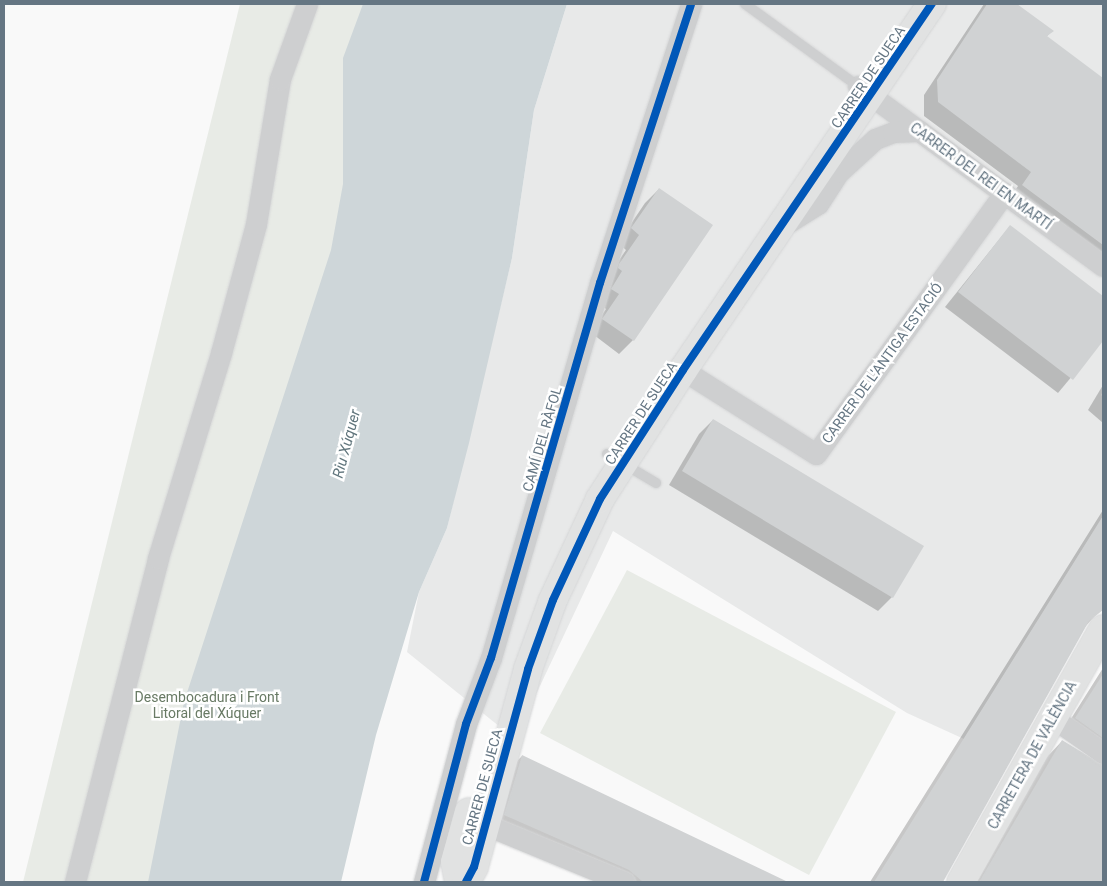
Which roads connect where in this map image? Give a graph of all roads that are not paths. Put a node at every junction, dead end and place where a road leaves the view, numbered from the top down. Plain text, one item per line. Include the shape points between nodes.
1 (307, 4) edge
2 (691, 4) edge
3 (745, 4) edge
4 (913, 4) edge
5 (932, 4) edge
6 (865, 90) junction
7 (920, 132) junction
8 (1004, 193) junction
9 (784, 225) junction
10 (1103, 266) edge
11 (683, 370) junction
12 (615, 460) junction
13 (656, 483) dead end
14 (1103, 629) edge
15 (1053, 718) junction
16 (1103, 753) edge
17 (477, 821) junction
18 (457, 877) edge
19 (75, 882) edge
20 (424, 882) edge
21 (624, 882) edge
22 (961, 882) edge

1 - 19 street via 280,79 256,224 221,353 158,558
2 - 20 street, CAMÍ DEL RÀFOL via 600,283 492,658 466,724
3 - 6 lane
4 - 6 street, CARRER DE SUECA
5 - 6 street, CARRER DE SUECA
6 - 7 street, CARRER DEL REI EN MARTÍ
6 - 9 street, CARRER DE SUECA
6 - 12 street, CARRER DE SUECA
7 - 8 street, CARRER DEL REI EN MARTÍ
7 - 9 street via 893,132 875,139 839,172 818,204
8 - 10 street, CARRER DEL REI EN MARTÍ
8 - 11 street, CARRER DE L'ANTIGA ESTACIÓ via 816,454
9 - 11 street, CARRER DE SUECA
11 - 12 street, CARRER DE SUECA
12 - 13 lane
12 - 17 street, CARRER DE SUECA via 553,600
14 - 15 street, CARRETERA DE VALÈNCIA
15 - 16 street
15 - 22 street, CARRETERA DE VALÈNCIA
17 - 18 street, CARRER DE SUECA
17 - 21 street

